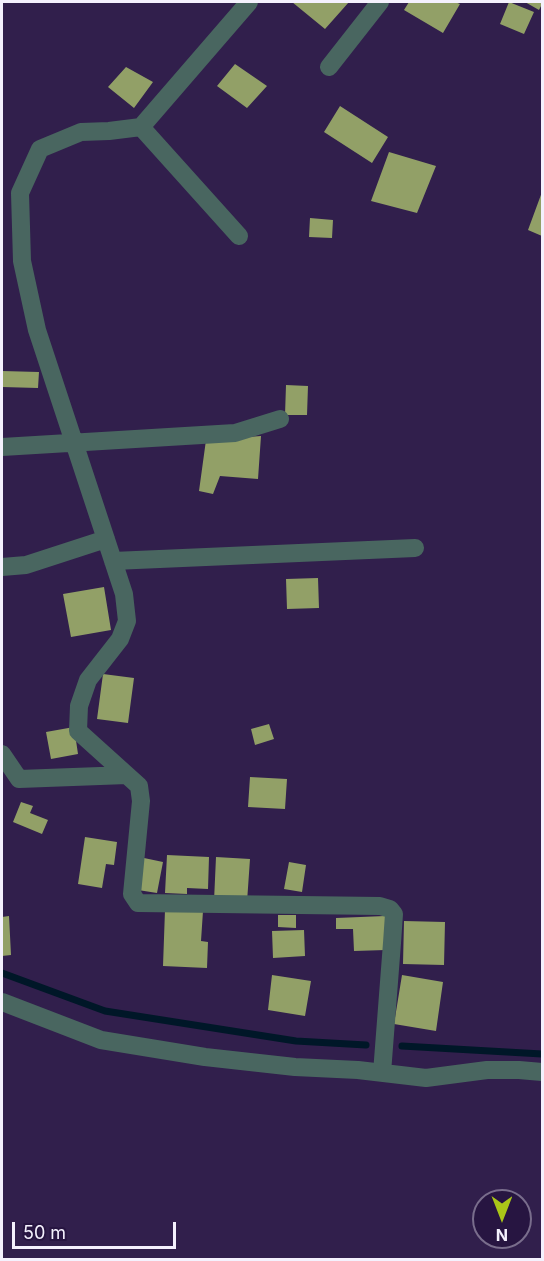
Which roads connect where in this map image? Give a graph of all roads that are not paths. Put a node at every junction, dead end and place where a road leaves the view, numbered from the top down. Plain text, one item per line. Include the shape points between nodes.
1 (249, 2) edge
2 (380, 2) edge
3 (329, 67) dead end
4 (141, 127) junction
5 (239, 236) dead end
6 (280, 419) dead end
7 (75, 443) junction
8 (2, 447) edge
9 (106, 539) junction
10 (416, 548) dead end
11 (113, 561) junction
12 (2, 567) edge
13 (2, 754) edge
14 (127, 775) junction
15 (2, 1002) edge
16 (543, 1072) edge
17 (382, 1073) junction

1 - 4 street
2 - 3 street
4 - 5 street
4 - 7 street via 81,132 40,149 20,193 21,261 37,330
6 - 7 street via 236,433
7 - 8 street
7 - 9 street
9 - 11 street
9 - 12 street via 26,565
10 - 11 street
11 - 14 street via 124,594 127,621 120,639 88,680 79,706 78,731
13 - 14 street via 19,779
14 - 17 street via 139,786 141,801 132,894 138,903 390,909 394,914
15 - 17 street via 101,1040 205,1057
16 - 17 street via 488,1070 426,1078

